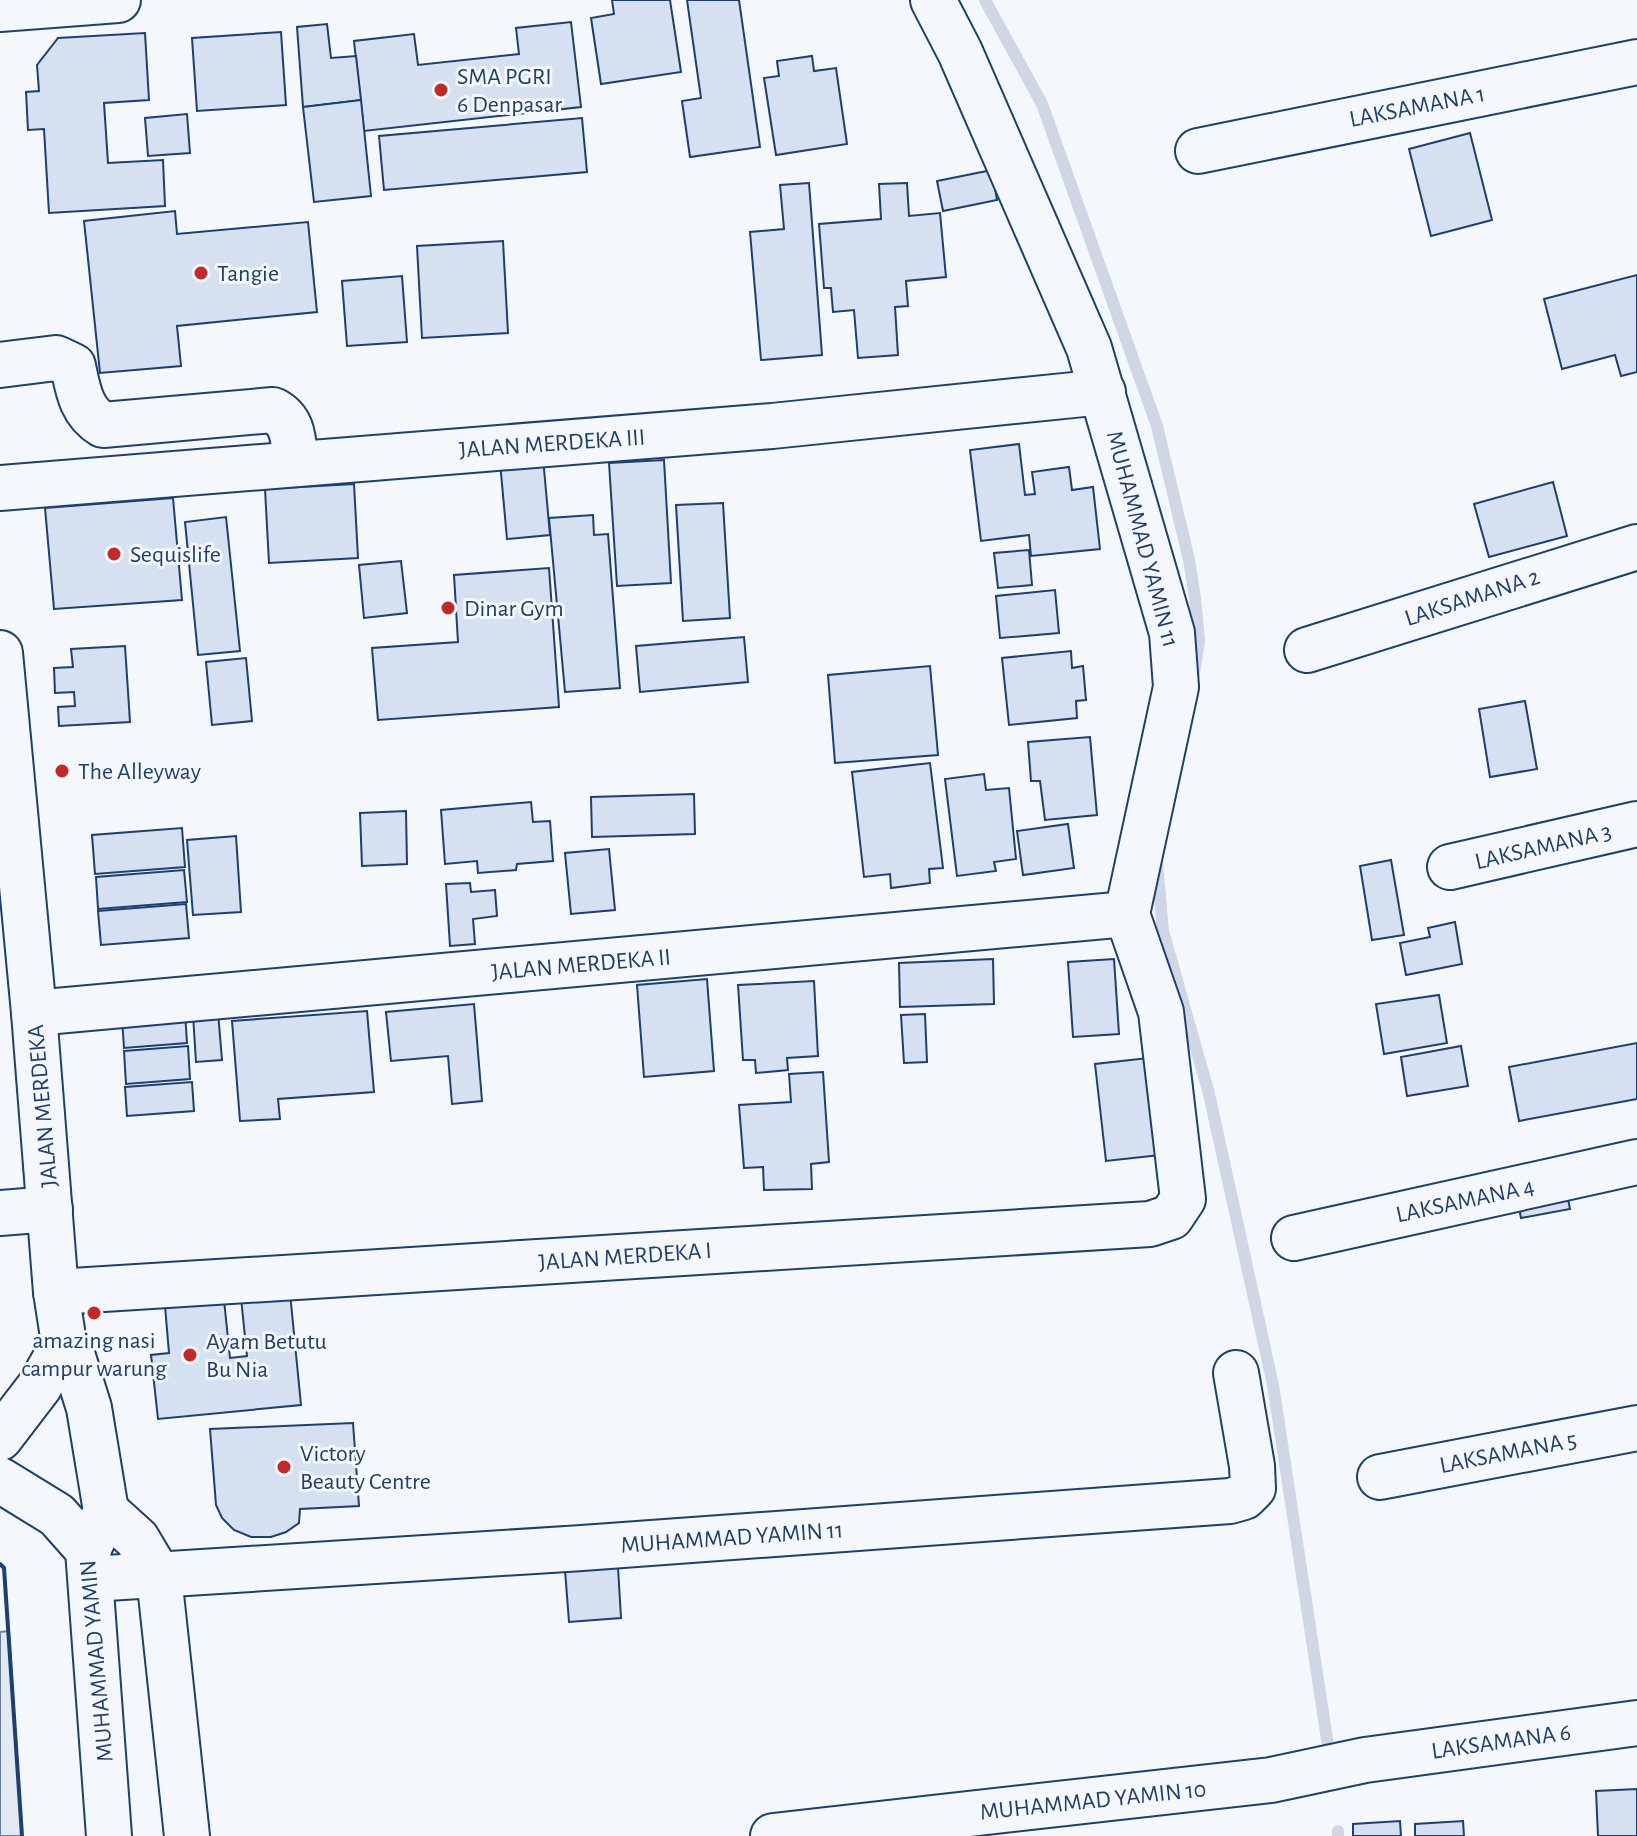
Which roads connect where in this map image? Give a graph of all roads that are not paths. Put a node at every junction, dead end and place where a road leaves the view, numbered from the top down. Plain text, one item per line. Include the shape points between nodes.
1 (118, 0) edge
2 (933, 0) edge
3 (0, 9) edge
4 (1637, 62) edge
5 (1198, 151) dead end
6 (0, 365) edge
7 (1103, 392) junction
8 (296, 464) junction
9 (0, 488) edge
10 (1637, 547) edge
11 (1307, 650) dead end
12 (0, 653) edge
13 (6, 794) edge
14 (1637, 824) edge
15 (1450, 867) dead end
16 (1127, 914) junction
17 (14, 960) edge
18 (34, 1013) junction
19 (1637, 1162) edge
20 (50, 1209) junction
21 (0, 1213) edge
22 (1294, 1238) dead end
23 (56, 1292) junction
24 (64, 1343) junction
25 (1236, 1373) dead end
26 (1637, 1428) edge
27 (0, 1438) edge
28 (1380, 1477) dead end
29 (0, 1480) edge
30 (95, 1547) junction
31 (159, 1576) junction
32 (1637, 1723) edge
33 (1365, 1760) joint
34 (109, 1836) edge
35 (187, 1836) edge
36 (773, 1836) edge

1 - 3 street
2 - 7 street, MUHAMMAD YAMIN 11 via 1063,284
4 - 5 street, LAKSAMANA 1
6 - 8 street via 56,358 73,366 90,417 103,425 273,410 291,425
7 - 8 street, JALAN MERDEKA III via 772,426
7 - 16 street, MUHAMMAD YAMIN 11 via 1172,633 1176,687
8 - 9 street, JALAN MERDEKA III
10 - 11 street, LAKSAMANA 2
12 - 13 street, JALAN MERDEKA
13 - 17 street, JALAN MERDEKA
14 - 15 street, LAKSAMANA 3
16 - 18 street, JALAN MERDEKA II
16 - 23 street, JALAN MERDEKA I via 1161,1012 1183,1199 1171,1217 1150,1224
17 - 18 street, JALAN MERDEKA
18 - 20 street, JALAN MERDEKA
19 - 22 street, LAKSAMANA 4
20 - 21 street
20 - 23 street, JALAN MERDEKA
23 - 24 street, JALAN MERDEKA
24 - 27 street
24 - 30 street, JALAN MERDEKA via 82,1381 97,1447
25 - 31 street, MUHAMMAD YAMIN 11 via 1253,1488 1230,1501
26 - 28 street, LAKSAMANA 5
29 - 30 street, MUHAMMAD YAMIN via 57,1515
30 - 31 street, MUHAMMAD YAMIN 11
30 - 31 street, MUHAMMAD YAMIN via 137,1539
30 - 34 street, MUHAMMAD YAMIN
31 - 35 street, MUHAMMAD YAMIN
32 - 33 street, LAKSAMANA 6
33 - 36 street, MUHAMMAD YAMIN 10 via 1271,1780

